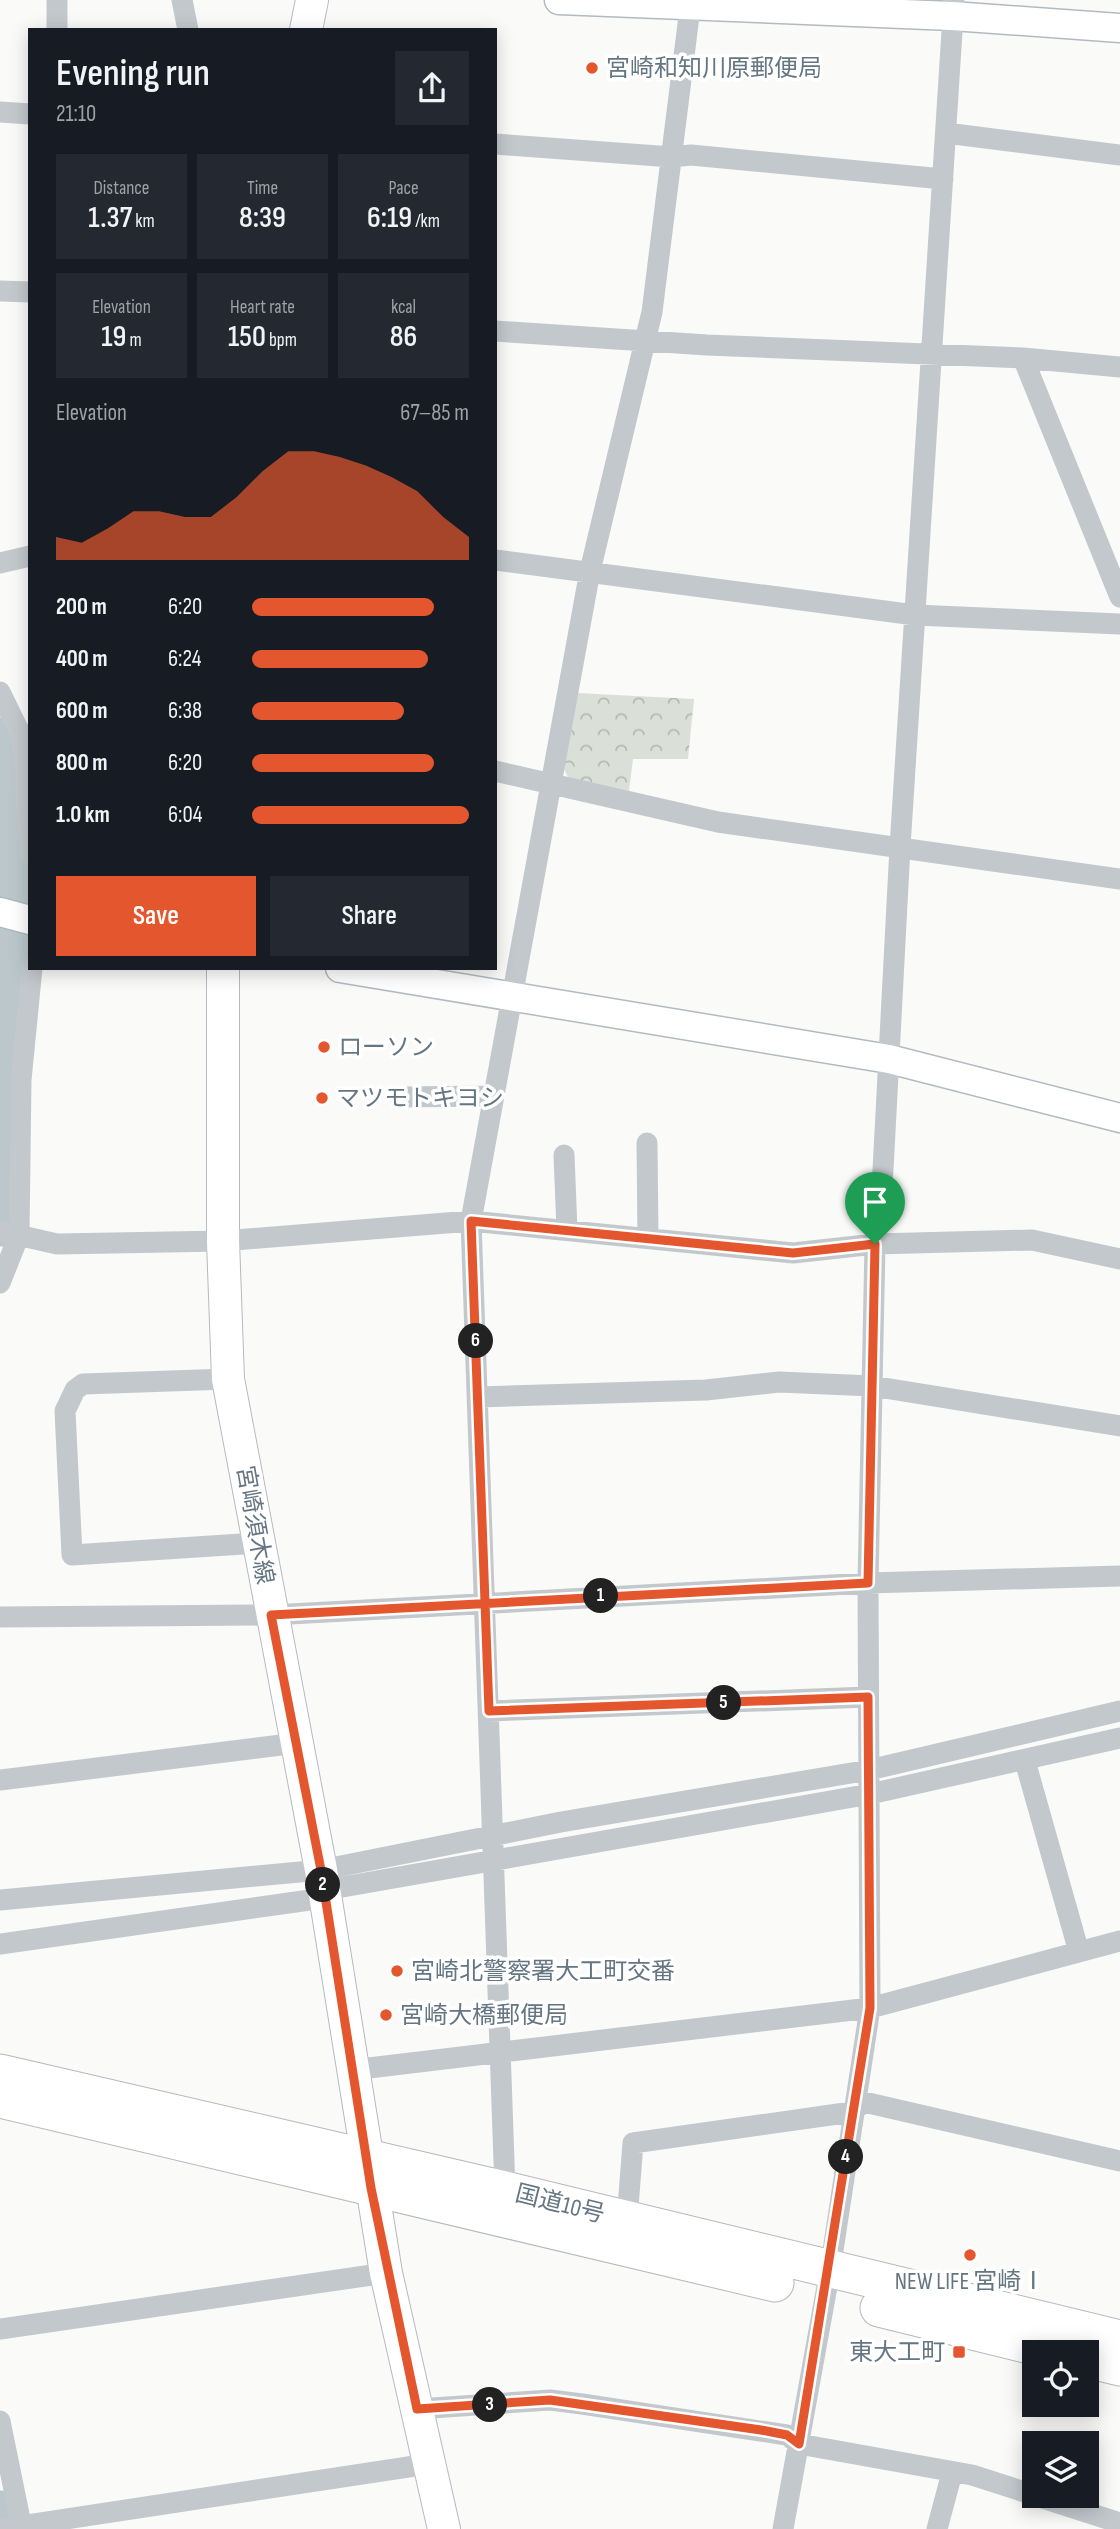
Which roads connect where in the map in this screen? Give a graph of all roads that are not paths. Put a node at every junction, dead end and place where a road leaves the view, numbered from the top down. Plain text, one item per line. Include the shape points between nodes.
1 (57, 0) edge
2 (182, 0) edge
3 (312, 0) edge
4 (559, 0) edge
5 (690, 3) edge
6 (953, 8) edge
7 (57, 28) edge
8 (188, 28) edge
9 (306, 28) edge
10 (1120, 28) edge
11 (0, 112) edge
12 (28, 114) edge
13 (946, 132) junction
14 (497, 144) edge
15 (1120, 155) edge
16 (672, 157) junction
17 (943, 179) junction
18 (0, 291) edge
19 (28, 292) edge
20 (497, 331) edge
21 (643, 340) junction
22 (932, 353) junction
23 (1023, 358) junction
24 (1120, 367) edge
25 (28, 556) edge
26 (497, 560) edge
27 (0, 563) edge
28 (590, 571) junction
29 (1120, 597) edge
30 (915, 615) junction
31 (1120, 624) edge
32 (0, 692) edge
33 (26, 736) edge
34 (497, 771) edge
35 (550, 784) junction
36 (28, 795) edge
37 (900, 847) junction
38 (1120, 879) edge
39 (0, 912) edge
40 (28, 920) edge
41 (32, 970) edge
42 (223, 970) edge
43 (352, 970) edge
44 (510, 996) junction
45 (889, 1059) junction
46 (493, 1096) junction
47 (399, 1097) dead end
48 (1120, 1118) edge
49 (647, 1143) dead end
50 (564, 1155) dead end
51 (471, 1221) junction
52 (567, 1230) junction
53 (9, 1233) edge
54 (648, 1238) junction
55 (223, 1241) junction
56 (875, 1244) junction
57 (1120, 1259) edge
58 (0, 1283) edge
59 (228, 1379) junction
60 (872, 1386) junction
61 (478, 1397) junction
62 (1120, 1426) edge
63 (258, 1543) junction
64 (1120, 1576) edge
65 (868, 1583) junction
66 (483, 1602) junction
67 (271, 1615) junction
68 (0, 1617) edge
69 (868, 1697) junction
70 (489, 1711) junction
71 (1120, 1711) edge
72 (1120, 1738) edge
73 (297, 1743) junction
74 (1025, 1761) junction
75 (869, 1770) junction
76 (0, 1780) edge
77 (870, 1794) junction
78 (492, 1835) junction
79 (494, 1861) junction
80 (322, 1884) junction
81 (0, 1900) edge
82 (1120, 1941) edge
83 (0, 1944) edge
84 (1079, 1952) junction
85 (870, 2008) junction
86 (501, 2052) junction
87 (352, 2070) junction
88 (0, 2073) edge
89 (0, 2099) edge
90 (852, 2112) junction
91 (1120, 2161) edge
92 (368, 2173) junction
93 (505, 2190) junction
94 (627, 2220) junction
95 (386, 2273) junction
96 (827, 2282) junction
97 (0, 2329) edge
98 (1120, 2339) edge
99 (1022, 2341) edge
100 (1099, 2362) edge
101 (1120, 2367) edge
102 (417, 2409) junction
103 (0, 2421) edge
104 (799, 2444) junction
105 (428, 2465) junction
106 (952, 2473) junction
107 (1022, 2491) edge
108 (1074, 2508) edge
109 (1120, 2523) edge
110 (14, 2528) edge
111 (444, 2529) edge
112 (783, 2529) edge
113 (937, 2529) edge

1 - 7 street
2 - 8 street
3 - 9 main road
4 - 5 street
5 - 6 street
5 - 16 street
6 - 10 street
6 - 13 street
11 - 12 street
13 - 15 street
13 - 17 street
14 - 16 street
16 - 17 street via 691,155
16 - 21 street via 652,312
17 - 22 street
18 - 19 street
20 - 21 street
21 - 22 street
21 - 28 street
22 - 23 street
22 - 30 street
23 - 24 street
23 - 29 street
25 - 27 street
26 - 28 street
28 - 30 street
28 - 35 street
30 - 31 street
30 - 37 street
32 - 33 street
33 - 36 street
34 - 35 street
35 - 37 street via 680,815
35 - 44 street
37 - 38 street
37 - 45 street
39 - 40 street
41 - 53 street
42 - 55 main road, 宮崎須木線
43 - 44 street
44 - 45 street
44 - 46 street
45 - 48 street
45 - 56 street
46 - 47 street
46 - 51 street
49 - 54 street
50 - 52 street
51 - 52 street
51 - 55 street
51 - 61 street
52 - 54 street
53 - 55 street via 57,1244
53 - 58 street
54 - 56 street via 793,1253
55 - 59 main road, 宮崎須木線
56 - 57 street via 1032,1240
56 - 60 street
59 - 63 main road, 宮崎須木線
59 - 63 street via 83,1384 75,1390 65,1411 72,1555
60 - 61 street via 779,1382 706,1390
60 - 62 street
60 - 65 street
61 - 66 street
63 - 67 main road, 宮崎須木線
64 - 65 street
65 - 66 street
65 - 69 street
66 - 67 street
66 - 70 street
67 - 68 street
67 - 73 main road, 宮崎須木線
69 - 70 street
69 - 75 street
70 - 78 street
71 - 75 street
72 - 74 street
73 - 76 street
73 - 80 main road, 宮崎須木線
74 - 77 street
74 - 84 street
75 - 77 street
75 - 78 street
77 - 79 street
77 - 85 street
78 - 79 street
78 - 80 street
79 - 80 street via 337,1888
79 - 86 street
80 - 81 street
80 - 83 street
80 - 87 main road, 宮崎須木線
82 - 84 street
84 - 85 street
85 - 86 street
85 - 90 street
86 - 87 street
86 - 93 street
87 - 92 main road, 宮崎須木線
88 - 92 highway, 国道10号
89 - 92 highway, 国道10号
90 - 91 street via 864,2102 892,2106
90 - 94 street via 633,2143
90 - 96 street
92 - 93 highway, 国道10号
92 - 95 main road, 宮崎須木線
92 - 96 highway, 国道10号
93 - 94 highway, 国道10号
94 - 96 highway, 国道10号
95 - 97 street
95 - 102 main road, 宮崎須木線
96 - 98 highway, 国道10号
96 - 99 highway, 国道10号
96 - 104 street
100 - 101 highway
102 - 104 street via 550,2400 774,2432
102 - 105 main road, 宮崎須木線
103 - 110 street
104 - 106 street
104 - 112 street
105 - 110 street
105 - 111 main road, 宮崎須木線
106 - 107 street
106 - 113 street
108 - 109 street

